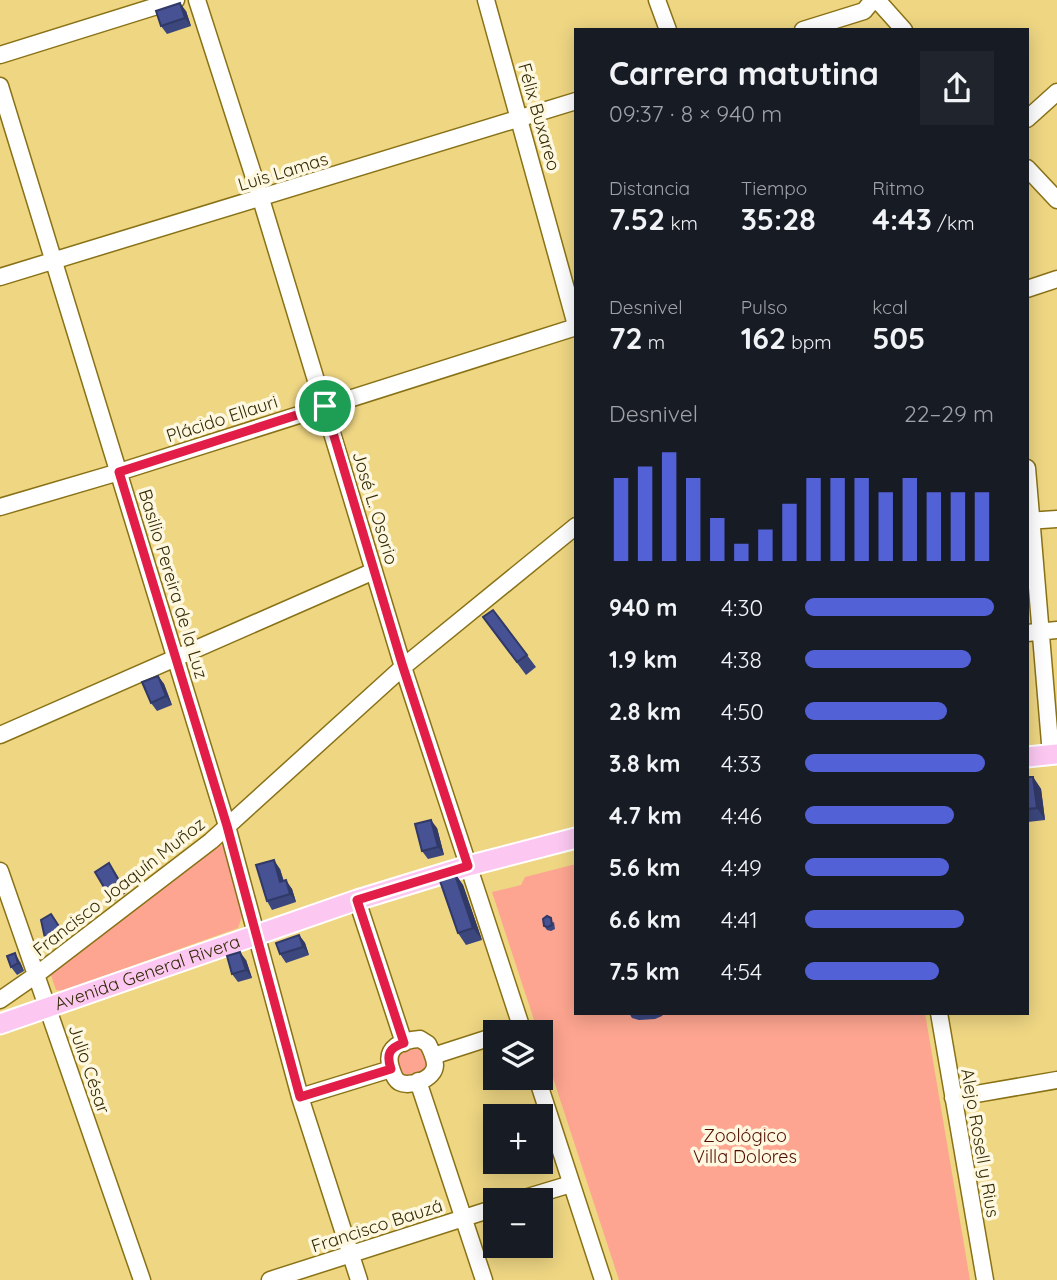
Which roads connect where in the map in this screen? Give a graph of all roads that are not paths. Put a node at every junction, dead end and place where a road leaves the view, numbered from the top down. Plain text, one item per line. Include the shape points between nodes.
1 (176, 0) edge
2 (198, 0) edge
3 (486, 0) edge
4 (657, 0) edge
5 (875, 0) edge
6 (667, 28) edge
7 (809, 28) edge
8 (902, 28) edge
9 (0, 55) edge
10 (0, 86) edge
11 (1057, 92) edge
12 (574, 102) edge
13 (1029, 116) edge
14 (520, 118) junction
15 (1029, 169) edge
16 (261, 199) junction
17 (1057, 200) edge
18 (54, 260) junction
19 (0, 277) edge
20 (1057, 279) edge
21 (1029, 288) edge
22 (574, 319) edge
23 (574, 327) edge
24 (325, 406) junction
25 (119, 472) junction
26 (0, 507) edge
27 (1057, 519) edge
28 (1029, 521) edge
29 (574, 528) edge
30 (374, 571) junction
31 (1042, 631) edge
32 (175, 659) junction
33 (403, 667) junction
34 (0, 735) edge
35 (1054, 754) edge
36 (1029, 757) edge
37 (227, 826) junction
38 (574, 839) edge
39 (468, 866) junction
40 (0, 871) edge
41 (357, 900) junction
42 (256, 934) junction
43 (36, 975) junction
44 (0, 1000) edge
45 (47, 1009) junction
46 (939, 1015) edge
47 (519, 1020) edge
48 (0, 1024) edge
49 (483, 1039) edge
50 (404, 1043) junction
51 (433, 1056) junction
52 (391, 1069) junction
53 (1057, 1080) edge
54 (413, 1082) junction
55 (541, 1090) edge
56 (300, 1097) junction
57 (953, 1098) junction
58 (570, 1184) junction
59 (553, 1189) edge
60 (483, 1212) edge
61 (464, 1218) junction
62 (350, 1254) junction
63 (142, 1280) edge
64 (270, 1280) edge
65 (359, 1280) edge
66 (484, 1280) edge
67 (603, 1280) edge
68 (985, 1280) edge

1 - 9 street
2 - 16 street, José L. Osorio
3 - 14 street, Félix Buxareo
4 - 6 street
5 - 7 street via 864,11
5 - 8 street
10 - 18 street, Basilio Pereira de la Luz
11 - 13 street
12 - 14 street, Luis Lamas
14 - 16 street, Luis Lamas
14 - 22 street, Félix Buxareo
15 - 17 street
16 - 18 street, Luis Lamas
16 - 24 street, José L. Osorio
18 - 19 street, Luis Lamas
18 - 25 street, Basilio Pereira de la Luz
20 - 21 street
23 - 24 street, Plácido Ellauri
24 - 25 street, Plácido Ellauri
24 - 30 street, José L. Osorio
25 - 26 street, Plácido Ellauri
25 - 32 street, Basilio Pereira de la Luz
27 - 28 street
28 - 31 street
29 - 33 street, Francisco Joaquín Muñoz
30 - 32 street
30 - 33 street, José L. Osorio
31 - 35 street
32 - 34 street
32 - 37 street, Basilio Pereira de la Luz
33 - 37 street, Francisco Joaquín Muñoz
33 - 39 street, José L. Osorio
35 - 36 main road
37 - 42 street, Basilio Pereira de la Luz
37 - 43 street, Francisco Joaquín Muñoz
38 - 39 main road, Avenida General Rivera
39 - 41 main road, Avenida General Rivera
39 - 47 street, José L. Osorio
40 - 43 street, Julio César
41 - 42 main road, Avenida General Rivera
41 - 50 street
42 - 45 main road, Avenida General Rivera
42 - 56 street, Basilio Pereira de la Luz
43 - 44 street, Francisco Joaquín Muñoz
43 - 45 street, Julio César
45 - 48 main road, Avenida General Rivera
45 - 63 street, Julio César
46 - 57 street, Alejo Rosell y Rius
49 - 51 street
50 - 51 street via 420,1039
50 - 52 street via 388,1054
51 - 54 street via 433,1071
52 - 54 street via 398,1082
52 - 56 street
53 - 57 street
54 - 61 street
55 - 58 street
56 - 62 street, Basilio Pereira de la Luz
57 - 68 street, Alejo Rosell y Rius
58 - 59 street
58 - 67 street
60 - 61 street, Francisco Bauzá
61 - 62 street, Francisco Bauzá
61 - 66 street
62 - 64 street, Francisco Bauzá
62 - 65 street, Basilio Pereira de la Luz

